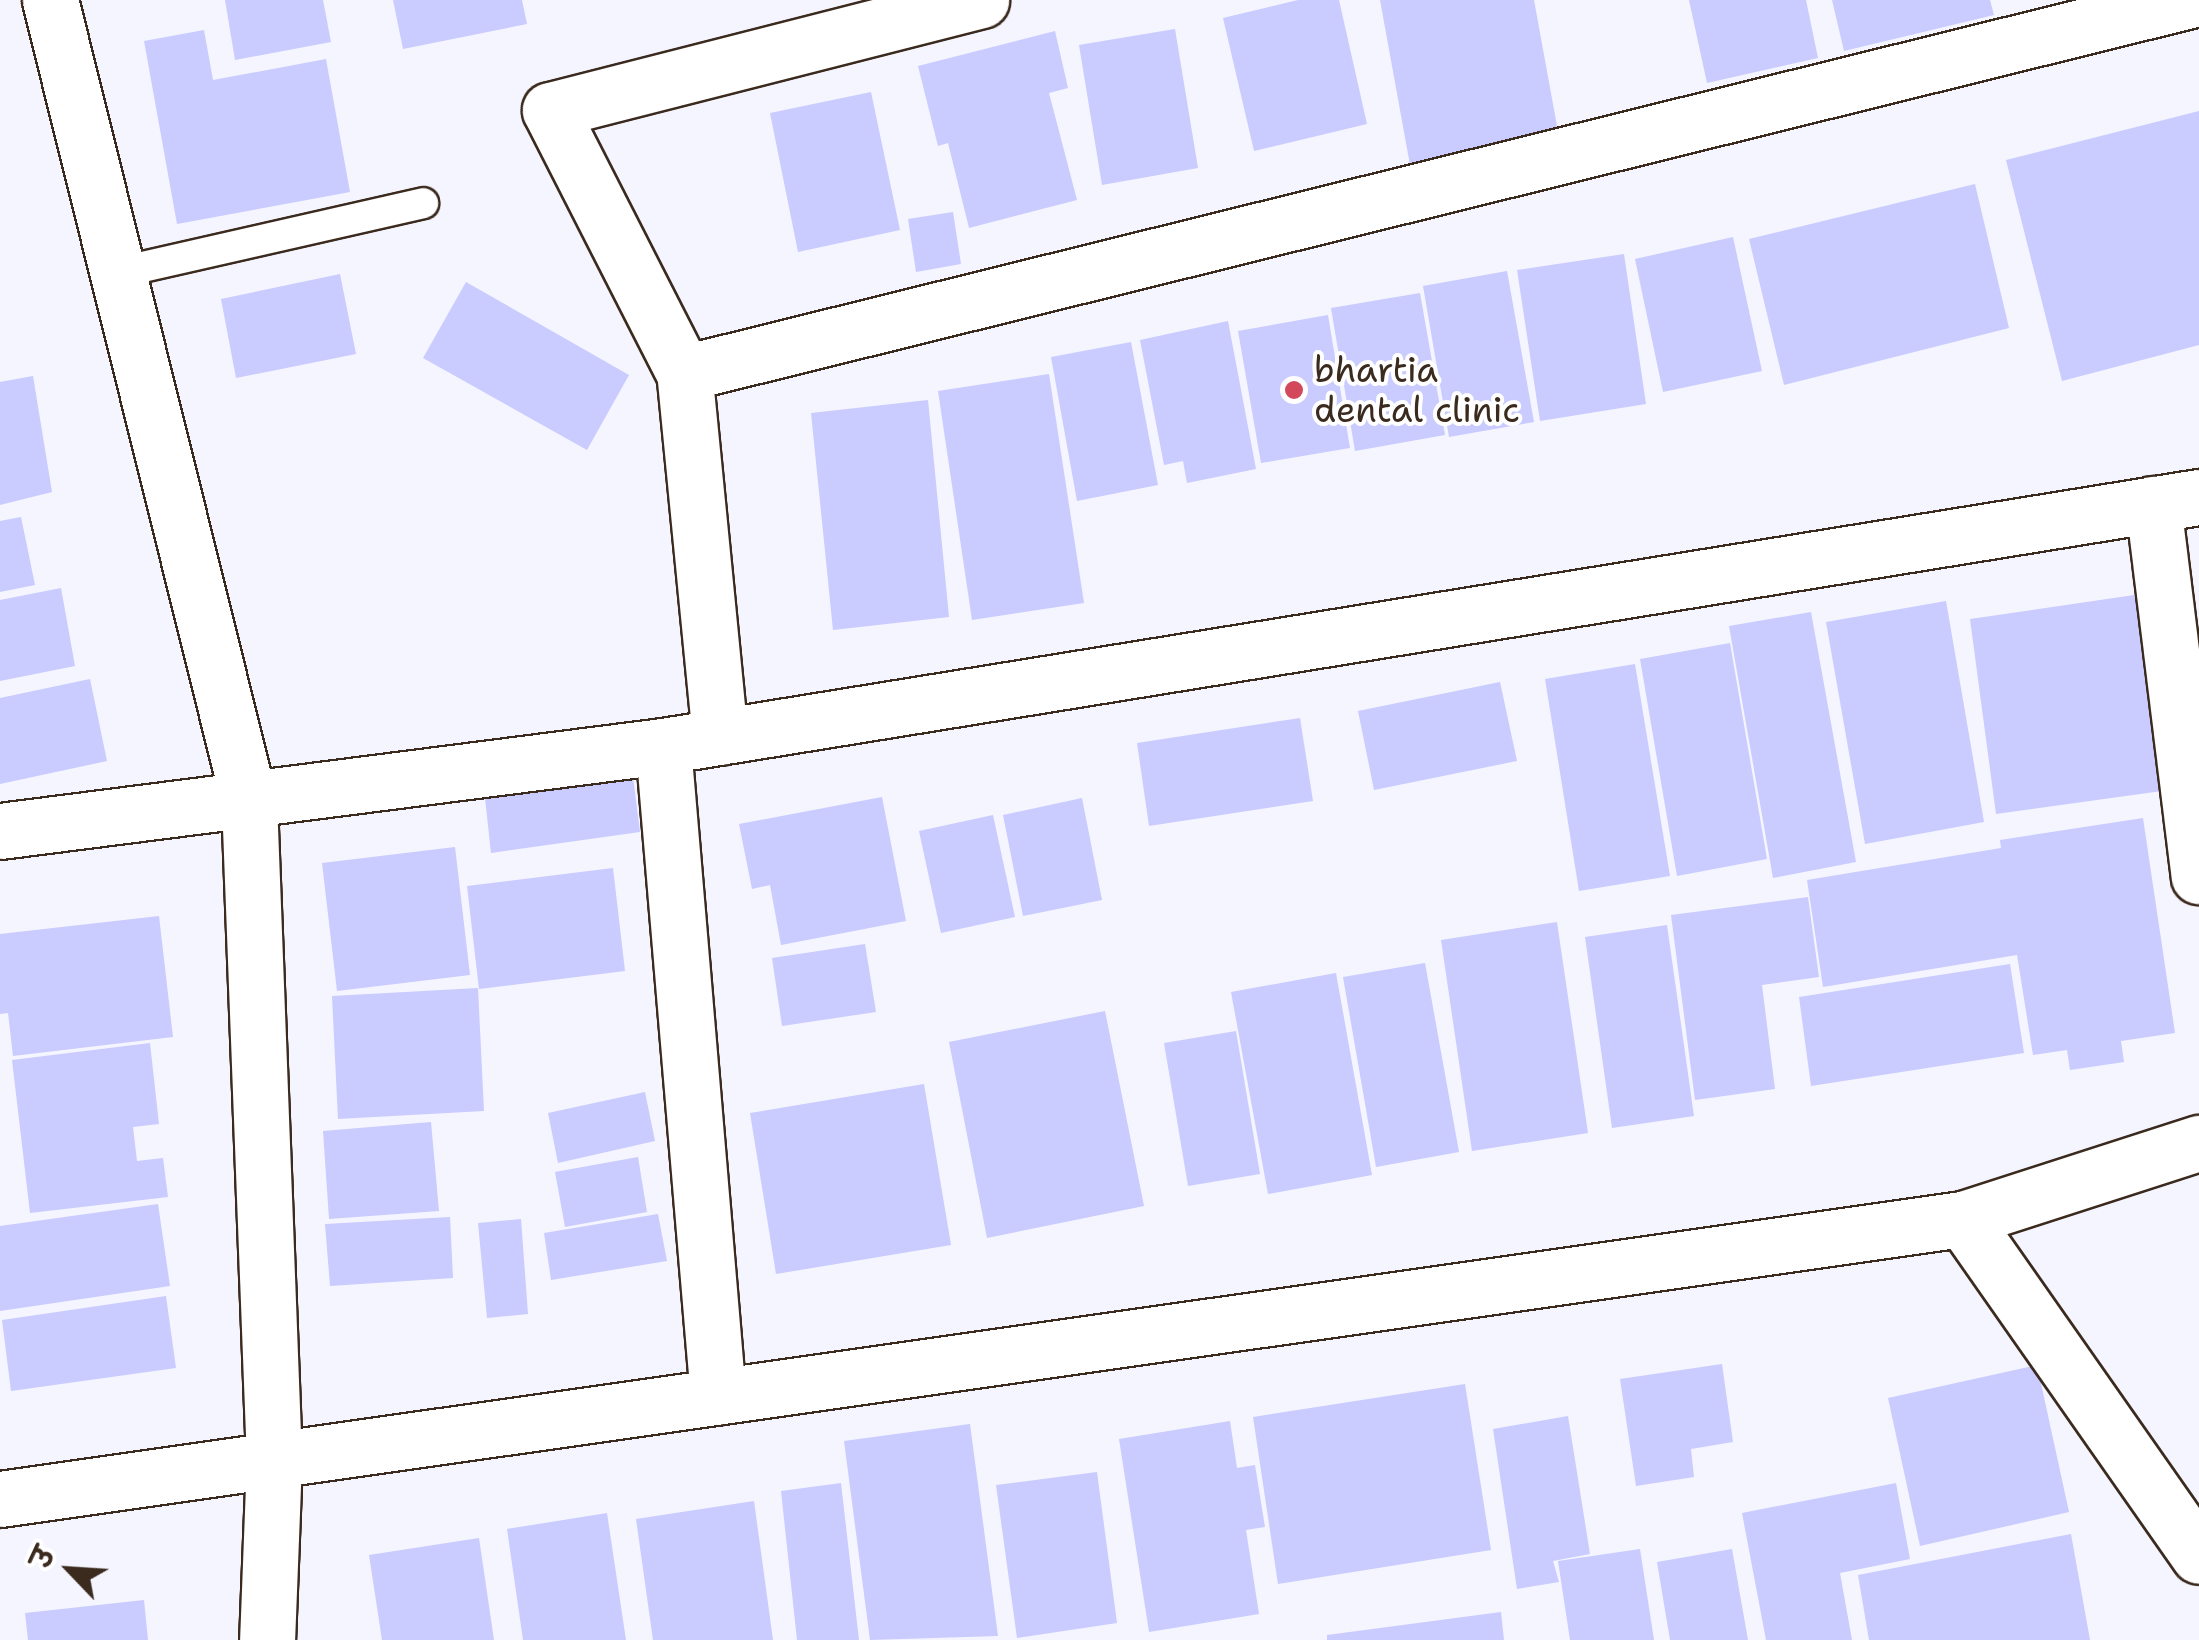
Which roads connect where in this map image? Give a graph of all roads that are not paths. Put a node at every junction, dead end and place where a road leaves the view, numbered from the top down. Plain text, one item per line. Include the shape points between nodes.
1 (50, 0) edge
2 (981, 0) edge
3 (2190, 0) edge
4 (423, 204) dead end
5 (116, 273) junction
6 (684, 373) junction
7 (2176, 501) edge
8 (720, 737) junction
9 (663, 746) junction
10 (249, 802) junction
11 (0, 832) edge
12 (2199, 876) edge
13 (2199, 1142) edge
14 (1964, 1219) junction
15 (718, 1397) junction
16 (274, 1460) junction
17 (0, 1499) edge
18 (2199, 1556) edge
19 (266, 1640) edge

1 - 5 street
2 - 6 street via 550,110
3 - 6 street
4 - 5 lane
5 - 10 street
6 - 8 street
7 - 8 street
7 - 12 street
8 - 9 street
9 - 10 street
9 - 15 street
10 - 11 street
10 - 16 street
13 - 14 street
14 - 15 street
14 - 18 street
15 - 16 street
16 - 17 street
16 - 19 street

